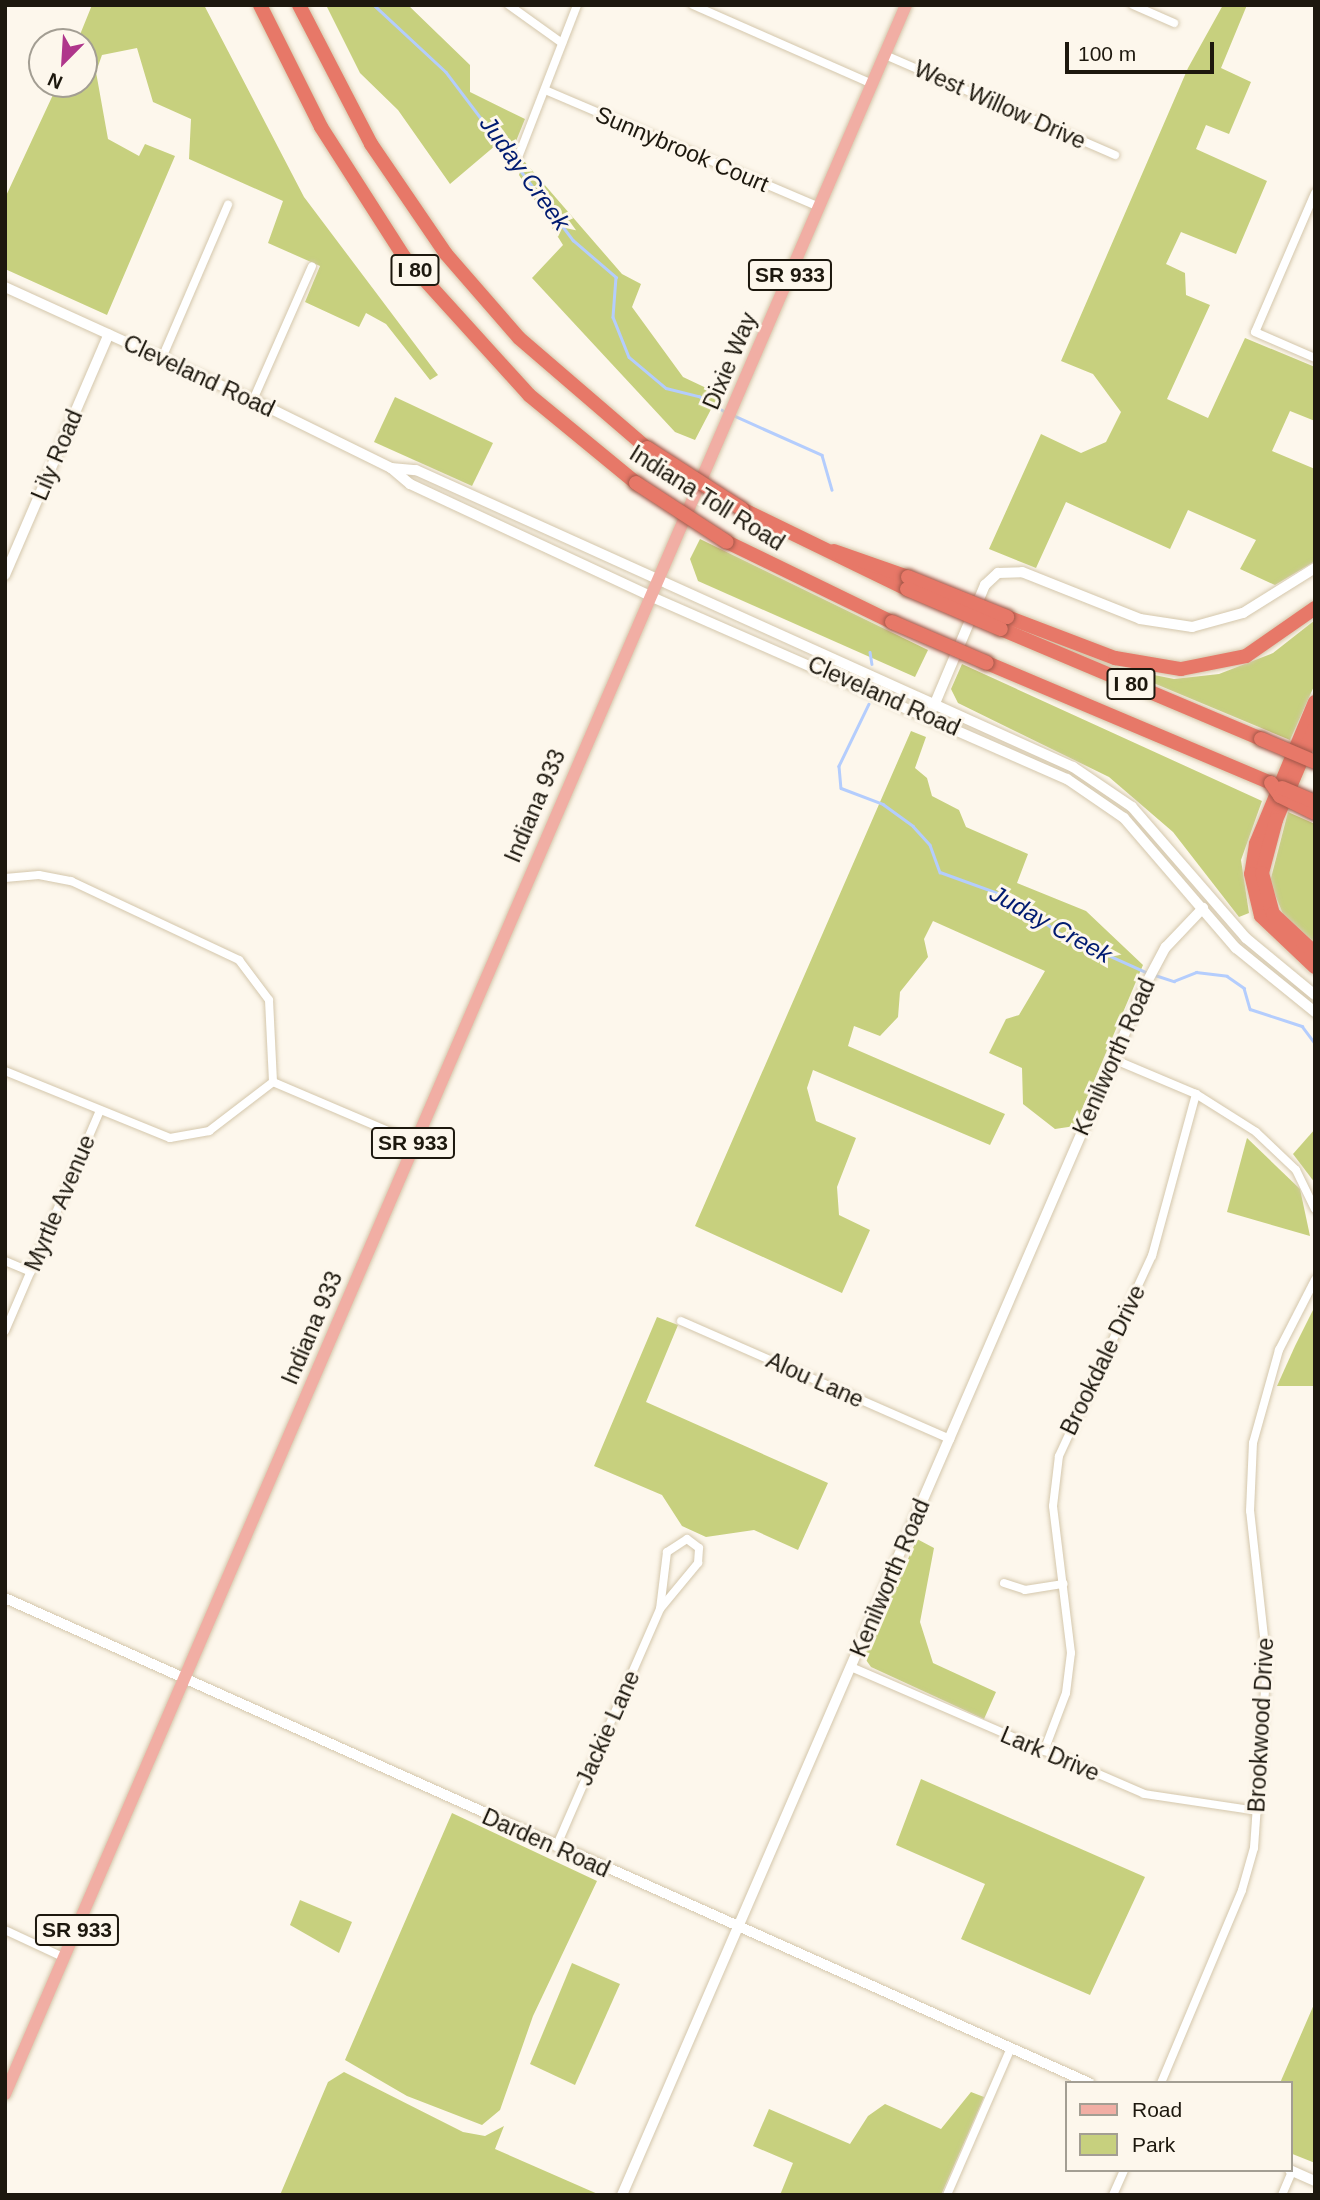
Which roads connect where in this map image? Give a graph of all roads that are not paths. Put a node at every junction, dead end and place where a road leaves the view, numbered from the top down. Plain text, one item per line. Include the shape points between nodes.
1 (260, 5) edge
2 (299, 5) edge
3 (509, 5) edge
4 (577, 5) edge
5 (693, 5) edge
6 (906, 5) edge
7 (1133, 5) edge
8 (1174, 23) dead end
9 (562, 43) junction
10 (885, 55) junction
11 (872, 84) junction
12 (545, 90) junction
13 (1115, 155) dead end
14 (517, 160) dead end
15 (1315, 193) edge
16 (228, 205) dead end
17 (819, 207) junction
18 (312, 266) dead end
19 (5, 287) edge
20 (109, 334) junction
21 (162, 358) junction
22 (1315, 358) edge
23 (253, 400) junction
24 (391, 468) junction
25 (1315, 568) edge
26 (5, 575) edge
27 (660, 579) junction
28 (652, 597) junction
29 (1315, 608) edge
30 (1004, 623) junction
31 (935, 702) junction
32 (1315, 702) edge
33 (929, 716) junction
34 (1315, 728) edge
35 (1315, 762) edge
36 (1271, 783) junction
37 (1315, 802) edge
38 (1315, 813) edge
39 (5, 878) edge
40 (1203, 908) junction
41 (1315, 953) edge
42 (1315, 967) edge
43 (1315, 995) edge
44 (1315, 1012) edge
45 (1113, 1059) junction
46 (5, 1071) edge
47 (273, 1082) junction
48 (1196, 1094) junction
49 (99, 1112) junction
50 (414, 1142) junction
51 (1315, 1209) edge
52 (5, 1261) edge
53 (31, 1272) junction
54 (1315, 1280) edge
55 (681, 1321) dead end
56 (5, 1331) edge
57 (950, 1439) junction
58 (1004, 1583) dead end
59 (1063, 1584) junction
60 (5, 1598) edge
61 (660, 1609) junction
62 (851, 1667) junction
63 (185, 1678) junction
64 (1044, 1751) junction
65 (1258, 1811) junction
66 (556, 1847) junction
67 (737, 1929) junction
68 (5, 1930) edge
69 (65, 1958) junction
70 (1011, 2048) junction
71 (1085, 2081) edge
72 (1162, 2081) edge
73 (5, 2094) edge
74 (1292, 2171) edge
75 (1123, 2172) edge
76 (1291, 2172) edge
77 (1315, 2181) edge
78 (622, 2195) edge
79 (947, 2195) edge
80 (1113, 2195) edge
81 (1282, 2195) edge

1 - 36 highway, Indiana Toll Road / I 80, bridge via 321,127 404,257 529,395 636,483 727,541 892,622
2 - 30 highway, Indiana Toll Road / I 80, bridge via 371,144 446,254 519,338 647,448 742,509 812,546
3 - 9 street
4 - 9 street
5 - 11 street
6 - 10 main road, Dixie Way / SR 933
7 - 8 street
9 - 12 street
10 - 11 main road, Dixie Way / SR 933
10 - 13 street, West Willow Drive
11 - 17 main road, Dixie Way / SR 933
12 - 14 street
12 - 17 street, Sunnybrook Court
15 - 22 street via 1255,332
16 - 21 street
17 - 27 main road, Dixie Way / SR 933
18 - 23 street
19 - 20 street, Cleveland Road
20 - 21 street, Cleveland Road
20 - 26 street, Lily Road
21 - 23 street, Cleveland Road
23 - 24 street, Cleveland Road
24 - 27 street, Cleveland Road via 416,470
24 - 28 street, Cleveland Road via 410,484
25 - 31 street via 1235,617 1184,628 1140,618 1022,572 998,573 985,585
27 - 28 main road, Indiana 933 / SR 933
27 - 31 street, Cleveland Road
28 - 33 street, Cleveland Road
28 - 50 main road, Indiana 933 / SR 933
29 - 30 highway via 1246,656 1181,669 1115,658
30 - 35 highway, Indiana Toll Road / I 80, bridge
31 - 33 street
31 - 43 street, Cleveland Road via 1073,767 1132,807 1246,938
32 - 42 highway via 1256,844 1251,874 1261,916
33 - 40 street, Cleveland Road via 1095,795 1147,840
34 - 41 highway via 1276,820 1262,873 1273,914
36 - 37 highway, Indiana Toll Road / I 80, bridge
36 - 38 highway, bridge via 1280,796
39 - 47 street via 39,875 71,881 239,960 269,1000
40 - 44 street, Cleveland Road via 1244,956
40 - 45 street, Kenilworth Road via 1157,961
45 - 48 street
45 - 57 street, Kenilworth Road
46 - 49 street
47 - 49 street via 209,1131 159,1137
47 - 50 street
48 - 51 street via 1283,1155
48 - 59 street, Brookdale Drive via 1152,1256 1059,1455 1053,1506
49 - 53 street, Myrtle Avenue
50 - 63 main road, Indiana 933 / SR 933
52 - 53 street
53 - 56 street, Myrtle Avenue
54 - 65 street, Brookwood Drive via 1279,1350 1252,1443 1250,1511 1267,1664
55 - 57 street, Alou Lane
57 - 62 street, Kenilworth Road
58 - 59 street via 1025,1590
59 - 64 street, Brookdale Drive via 1070,1675
60 - 63 street, Darden Road
61 - 61 street, Jackie Lane via 698,1563 694,1542 678,1539 667,1552
61 - 66 street, Jackie Lane
62 - 64 street, Lark Drive
62 - 67 street, Kenilworth Road
63 - 66 street, Darden Road
63 - 69 main road, Indiana 933 / SR 933
64 - 65 street, Lark Drive via 1165,1801
65 - 72 street, Brookwood Drive via 1242,1890
66 - 67 street, Darden Road
67 - 70 street, Darden Road
67 - 78 street, Kenilworth Road
68 - 69 street
69 - 73 main road, Indiana 933 / SR 933
70 - 71 street, Darden Road
70 - 79 street
74 - 77 street
75 - 80 street
76 - 81 street

